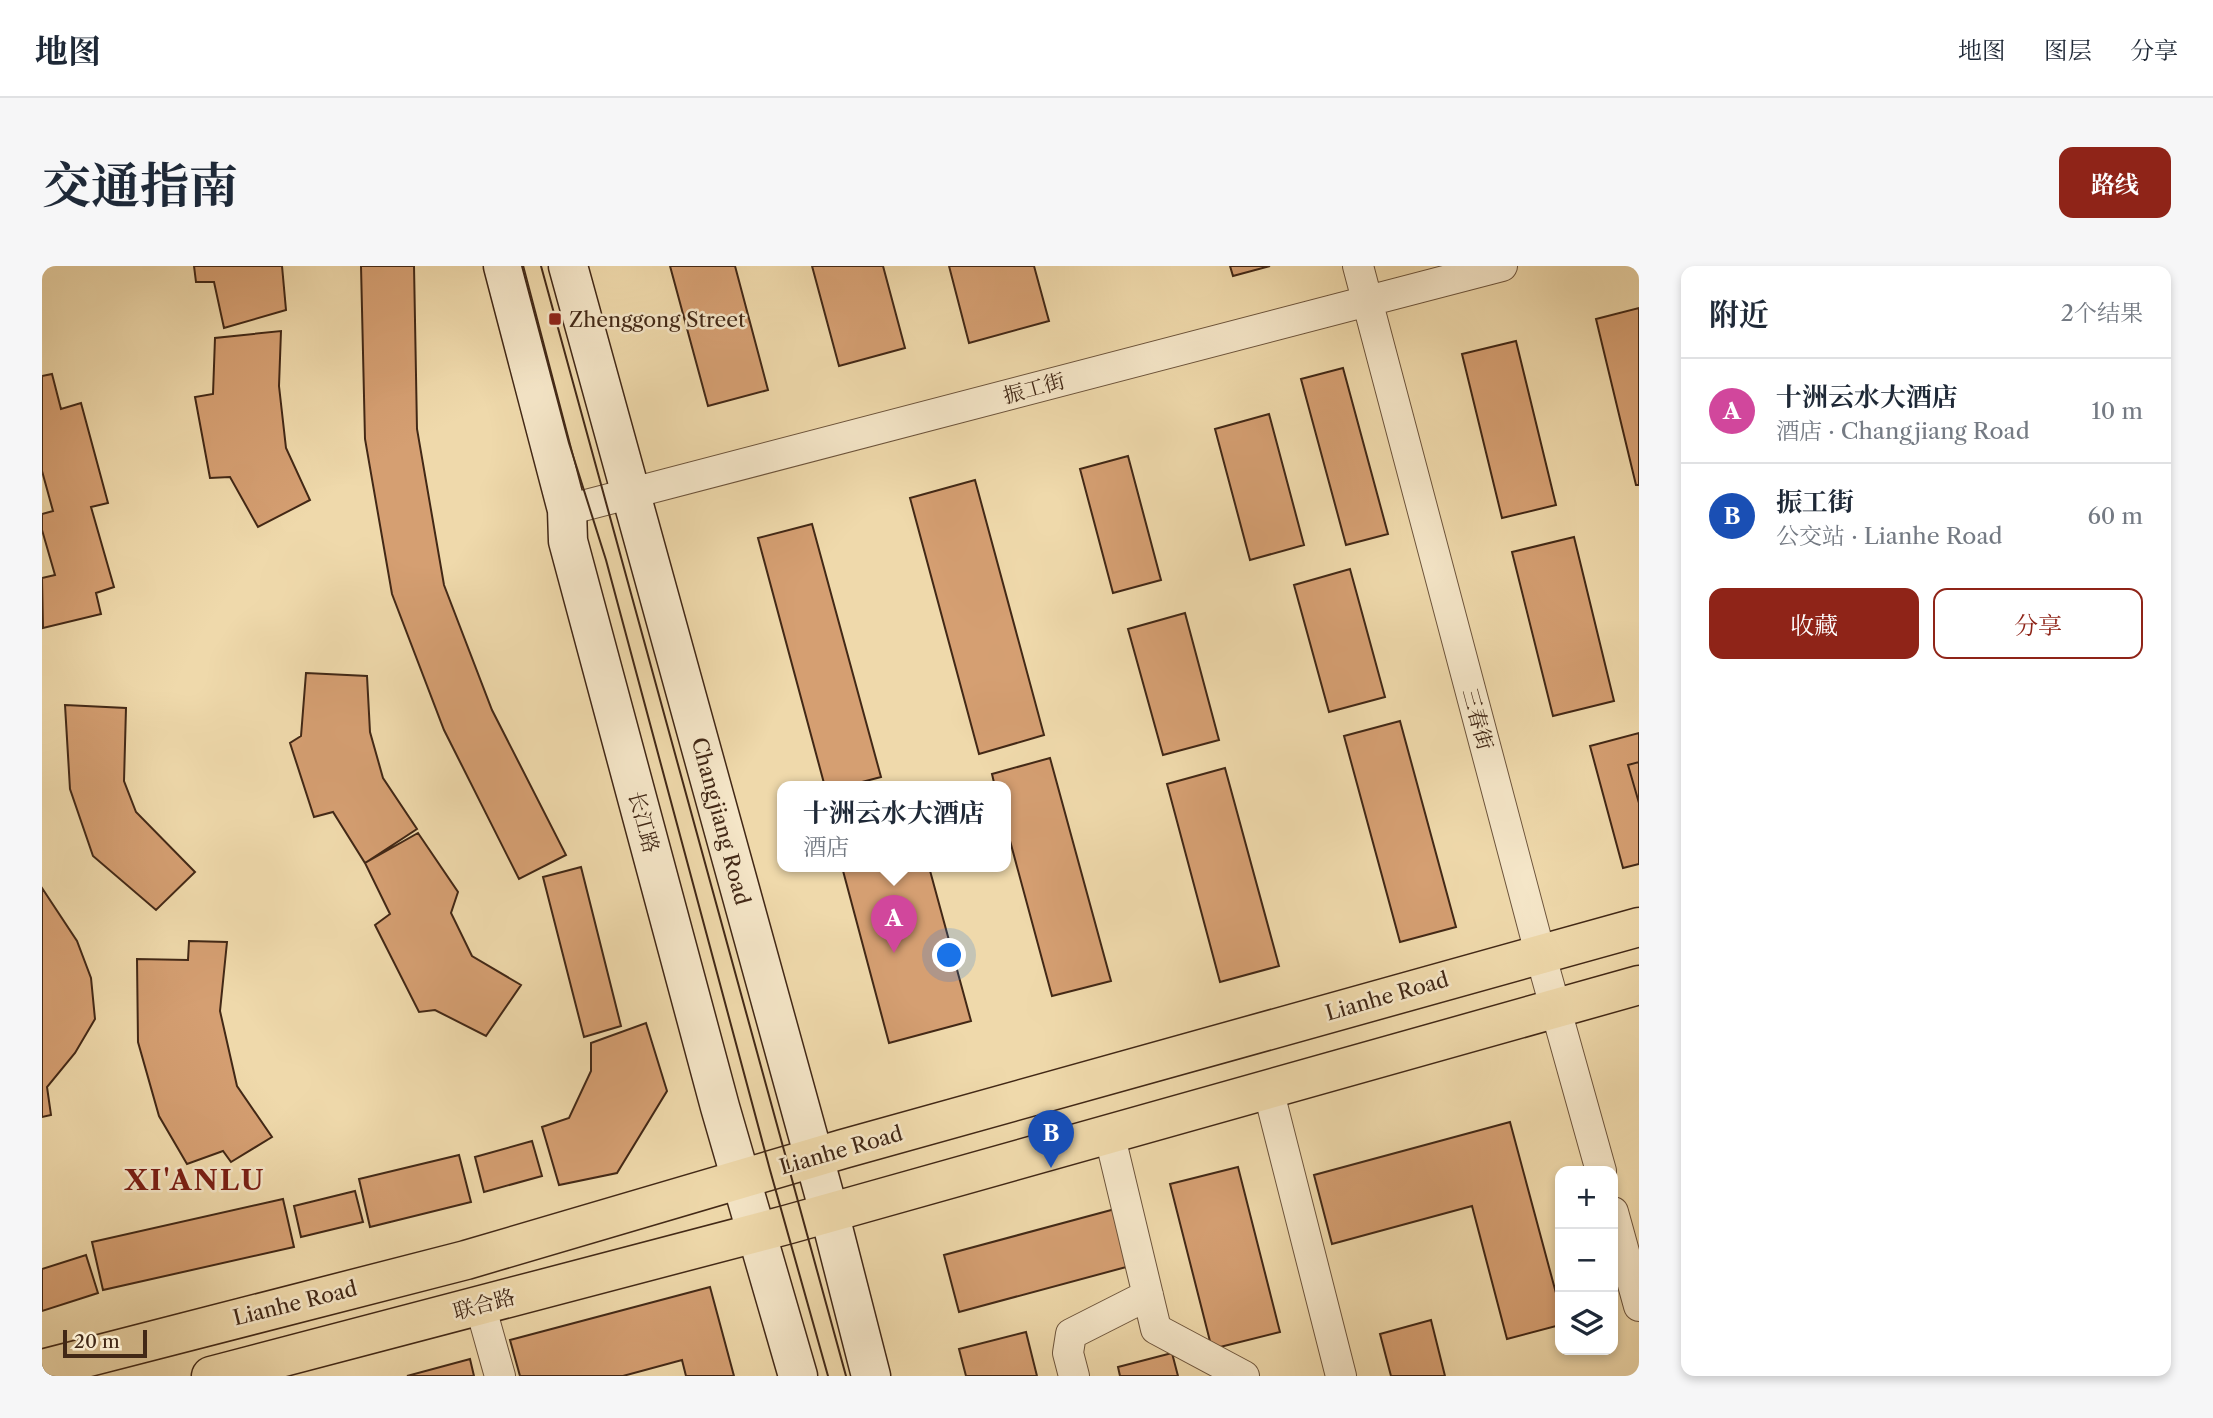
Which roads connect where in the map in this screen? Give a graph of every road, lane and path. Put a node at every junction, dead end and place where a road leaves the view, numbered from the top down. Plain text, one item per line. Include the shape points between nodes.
1 (503, 266) edge
2 (568, 266) edge
3 (1358, 266) edge
4 (1502, 266) edge
5 (1367, 301) junction
6 (632, 493) junction
7 (566, 510) junction
8 (1639, 928) edge
9 (1540, 953) junction
10 (1639, 985) edge
11 (1556, 1008) junction
12 (1268, 1089) junction
13 (1109, 1133) junction
14 (813, 1158) junction
15 (1600, 1166) edge
16 (741, 1179) junction
17 (828, 1212) junction
18 (1618, 1229) edge
19 (757, 1232) junction
20 (1148, 1295) junction
21 (480, 1305) junction
22 (1639, 1306) edge
23 (42, 1369) edge
24 (221, 1375) edge
25 (500, 1376) edge
26 (797, 1376) edge
27 (871, 1376) edge
28 (1074, 1376) edge
29 (1244, 1376) edge
30 (1341, 1376) edge

1 - 7 main road, 长江路
2 - 6 main road, Changjiang Road
3 - 5 street, 三春街
4 - 5 street, 振工街
5 - 6 street, 振工街
5 - 9 street, 三春街
6 - 7 street, 振工街
6 - 14 main road, Changjiang Road
7 - 16 main road, 长江路 via 568,541
8 - 9 main road, Lianhe Road
9 - 11 street, 三春街
9 - 14 main road, Lianhe Road
10 - 11 main road
11 - 12 main road
11 - 15 street, 三春街
12 - 13 main road
12 - 30 street
13 - 17 main road
13 - 20 street
14 - 16 main road, Lianhe Road
14 - 17 main road, Changjiang Road
16 - 19 main road, 长江路
16 - 23 main road, Lianhe Road via 467,1260
17 - 19 main road
17 - 27 main road, Changjiang Road
18 - 22 street
19 - 21 main road, 联合路
19 - 26 main road, 长江路
20 - 28 street via 1071,1334 1068,1353
20 - 29 street via 1156,1329
21 - 24 main road, 联合路
21 - 25 street

